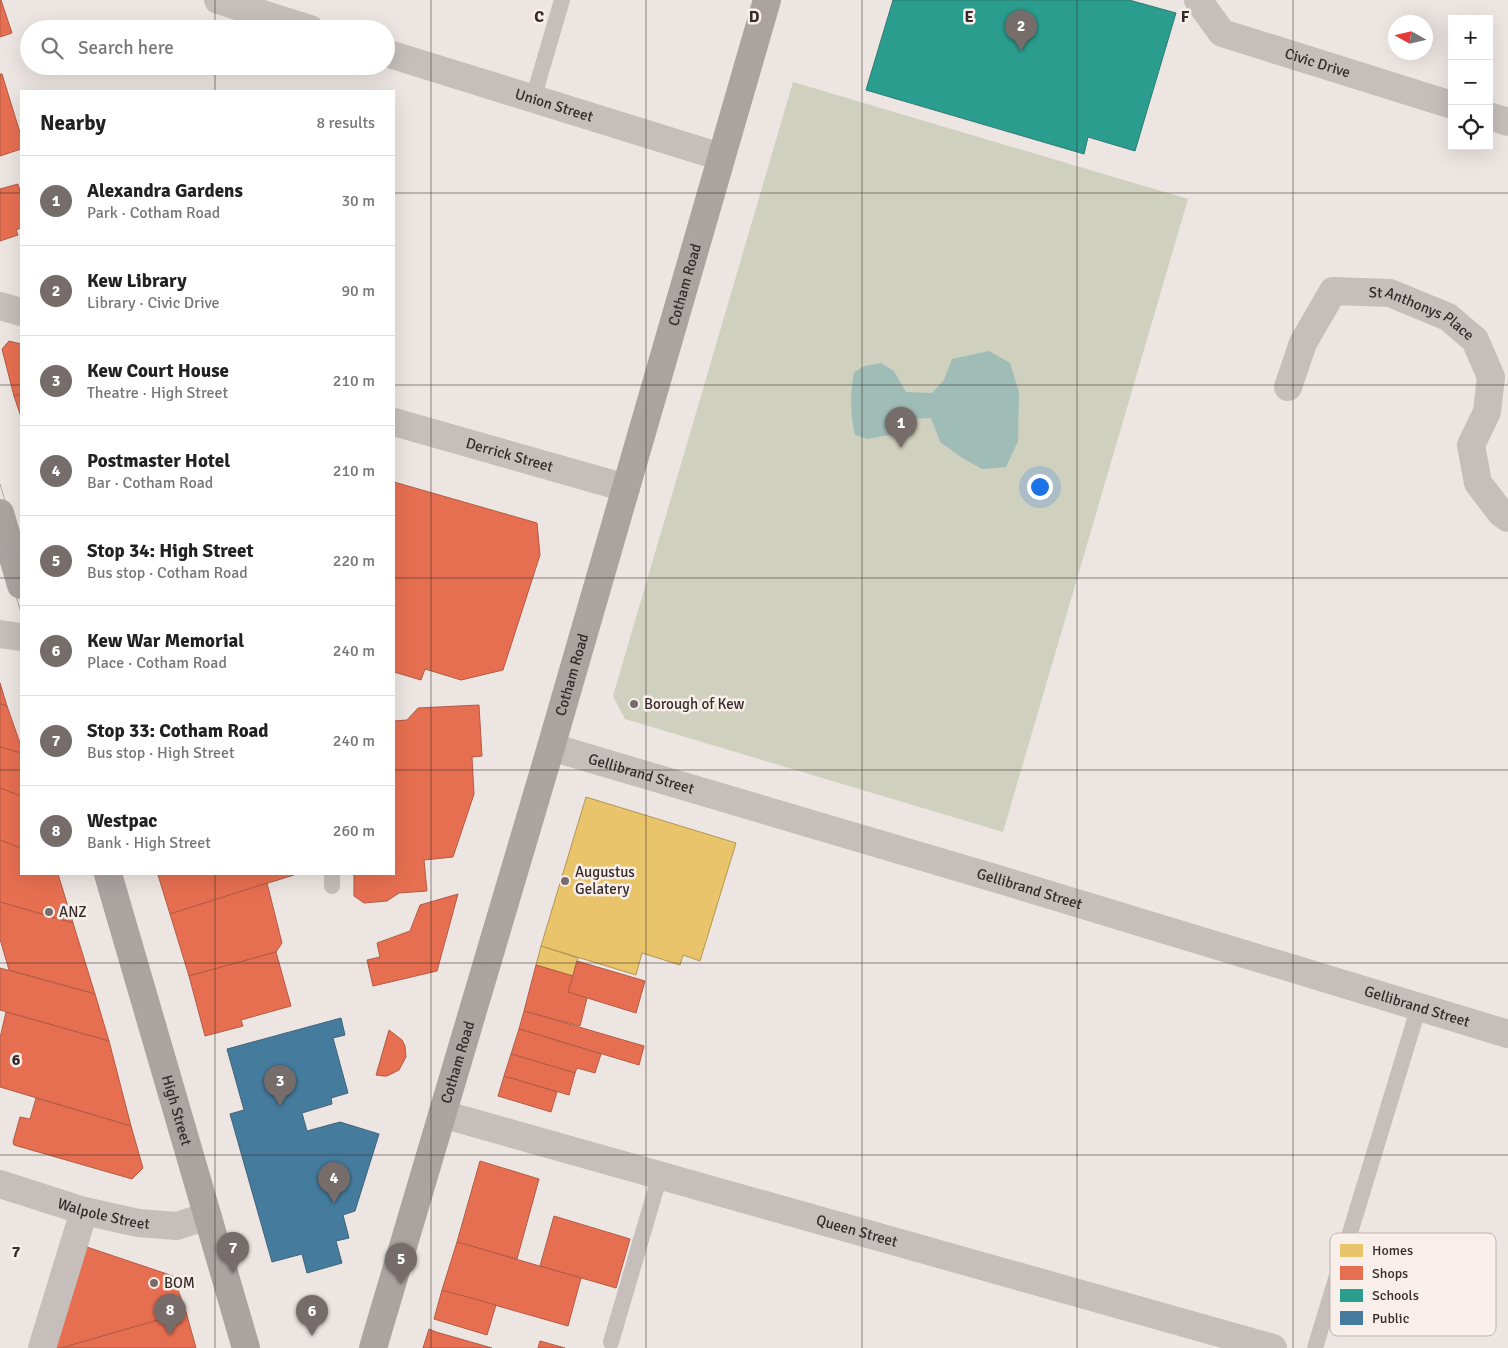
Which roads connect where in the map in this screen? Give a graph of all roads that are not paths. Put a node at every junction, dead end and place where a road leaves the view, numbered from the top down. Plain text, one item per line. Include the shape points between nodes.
1 (218, 0) edge
2 (562, 0) edge
3 (767, 0) edge
4 (1198, 0) edge
5 (281, 20) edge
6 (395, 56) edge
7 (533, 99) junction
8 (1448, 103) edge
9 (1493, 117) edge
10 (1508, 122) edge
11 (722, 157) junction
12 (0, 306) edge
13 (20, 312) edge
14 (1288, 387) dead end
15 (395, 422) edge
16 (626, 488) junction
17 (0, 513) edge
18 (1508, 518) edge
19 (20, 582) edge
20 (0, 634) edge
21 (20, 636) edge
22 (550, 748) junction
23 (108, 875) edge
24 (1419, 1006) junction
25 (1508, 1034) edge
26 (442, 1114) junction
27 (660, 1175) junction
28 (0, 1184) edge
29 (84, 1211) junction
30 (207, 1216) junction
31 (1350, 1233) edge
32 (1330, 1299) edge
33 (611, 1342) dead end
34 (42, 1348) edge
35 (246, 1348) edge
36 (373, 1348) edge
37 (1273, 1348) edge
38 (1315, 1348) edge

1 - 5 street
2 - 7 lane
3 - 11 main road, Cotham Road
4 - 8 street, Civic Drive via 1222,33
6 - 7 street, Union Street
7 - 11 street, Union Street
9 - 10 street
11 - 16 main road, Cotham Road
12 - 13 street
14 - 18 street, St Anthonys Place via 1304,343 1333,290 1390,293 1448,317 1475,340 1492,377 1487,412 1471,445 1478,483
15 - 16 street, Derrick Street
16 - 22 main road, Cotham Road
17 - 19 main road
20 - 21 street
22 - 24 street, Gellibrand Street
22 - 26 main road, Cotham Road
23 - 30 main road, High Street
24 - 25 street, Gellibrand Street
24 - 31 lane
26 - 27 street, Queen Street
26 - 36 main road, Cotham Road
27 - 33 lane
27 - 37 street, Queen Street
28 - 29 street, Walpole Street
29 - 30 street, Walpole Street via 138,1223 177,1226
29 - 34 street
30 - 35 main road, High Street
32 - 38 lane

